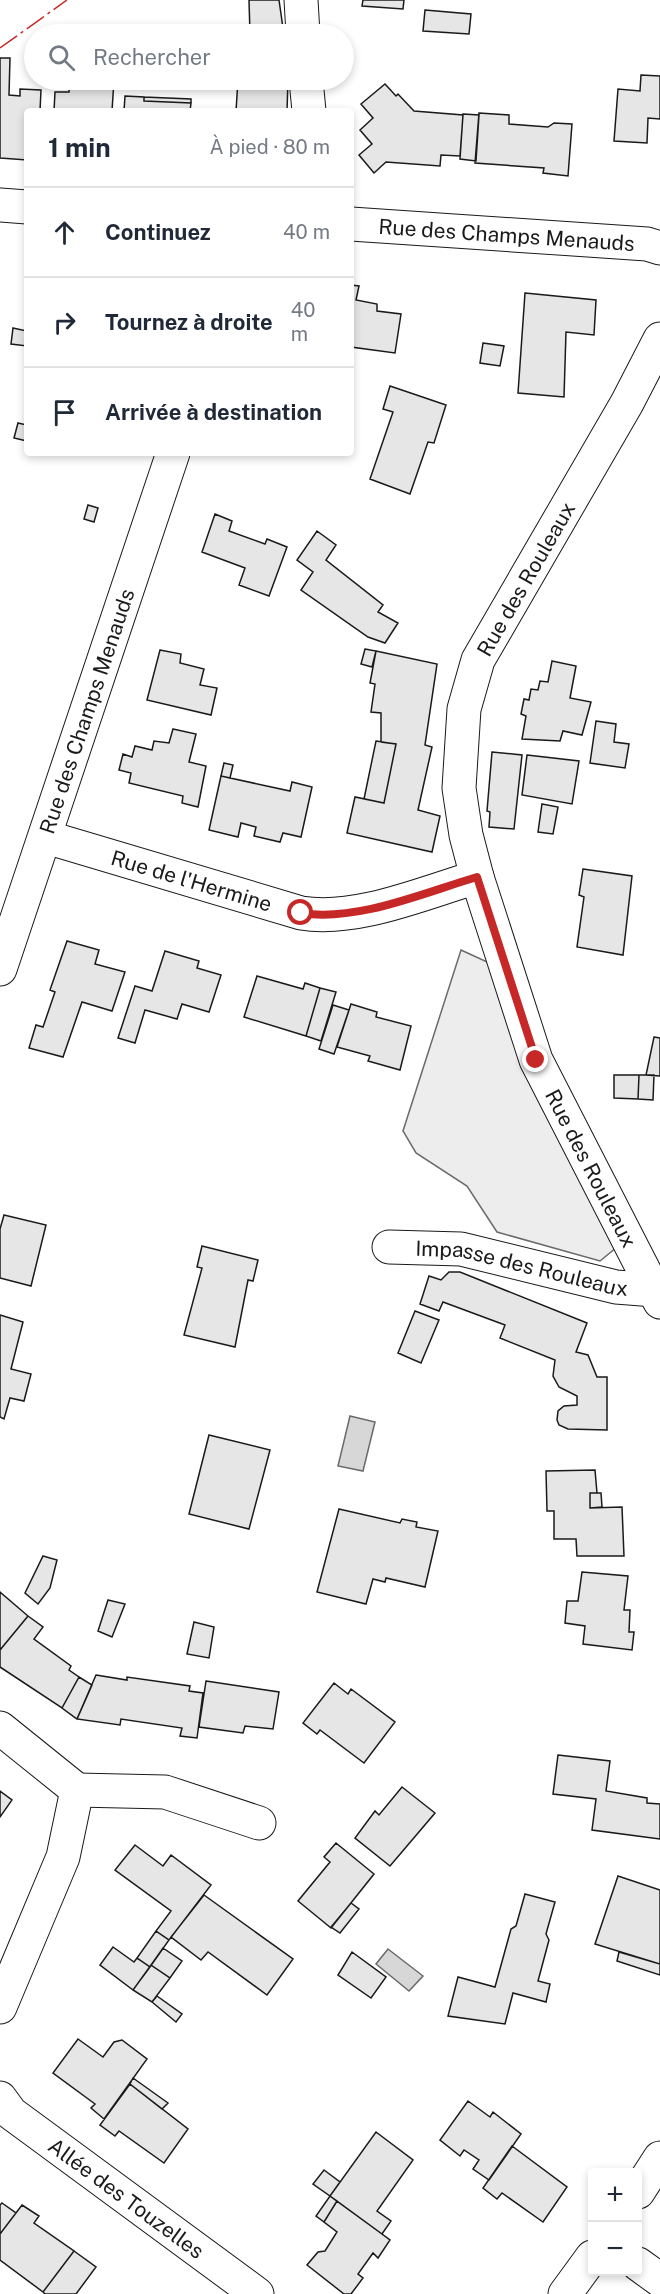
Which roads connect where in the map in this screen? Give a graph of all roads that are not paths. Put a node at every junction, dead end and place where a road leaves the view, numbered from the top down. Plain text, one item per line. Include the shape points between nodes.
1 (301, 0) edge
2 (302, 24) edge
3 (307, 90) edge
4 (309, 108) edge
5 (0, 205) edge
6 (24, 207) edge
7 (354, 224) edge
8 (660, 248) edge
9 (660, 339) edge
10 (173, 456) edge
11 (46, 837) junction
12 (477, 877) junction
13 (10, 907) edge
14 (0, 969) edge
15 (389, 1247) dead end
16 (658, 1293) edge
17 (0, 1728) edge
18 (77, 1790) junction
19 (259, 1823) dead end
20 (0, 2007) edge
21 (0, 2098) edge
22 (660, 2158) edge
23 (642, 2186) edge
24 (588, 2262) edge
25 (642, 2267) edge
26 (660, 2280) edge
27 (257, 2294) edge
28 (565, 2294) edge

1 - 2 street
3 - 4 street
5 - 6 street
7 - 8 street, Rue des Champs Menauds
9 - 12 street, Rue des Rouleaux via 478,660 464,709 459,788
10 - 11 street, Rue des Champs Menauds
11 - 12 street, Rue de l'Hermine via 324,917 354,913
11 - 13 street, Rue des Champs Menauds
12 - 16 street, Rue des Rouleaux via 536,1060
13 - 14 street, Rue des Champs Menauds
15 - 16 street, Impasse des Rouleaux via 461,1249 616,1287
17 - 18 street
18 - 19 street via 165,1792
18 - 20 street via 63,1857
21 - 27 street, Allée des Touzelles via 11,2113
22 - 23 street
24 - 28 street
25 - 26 street

